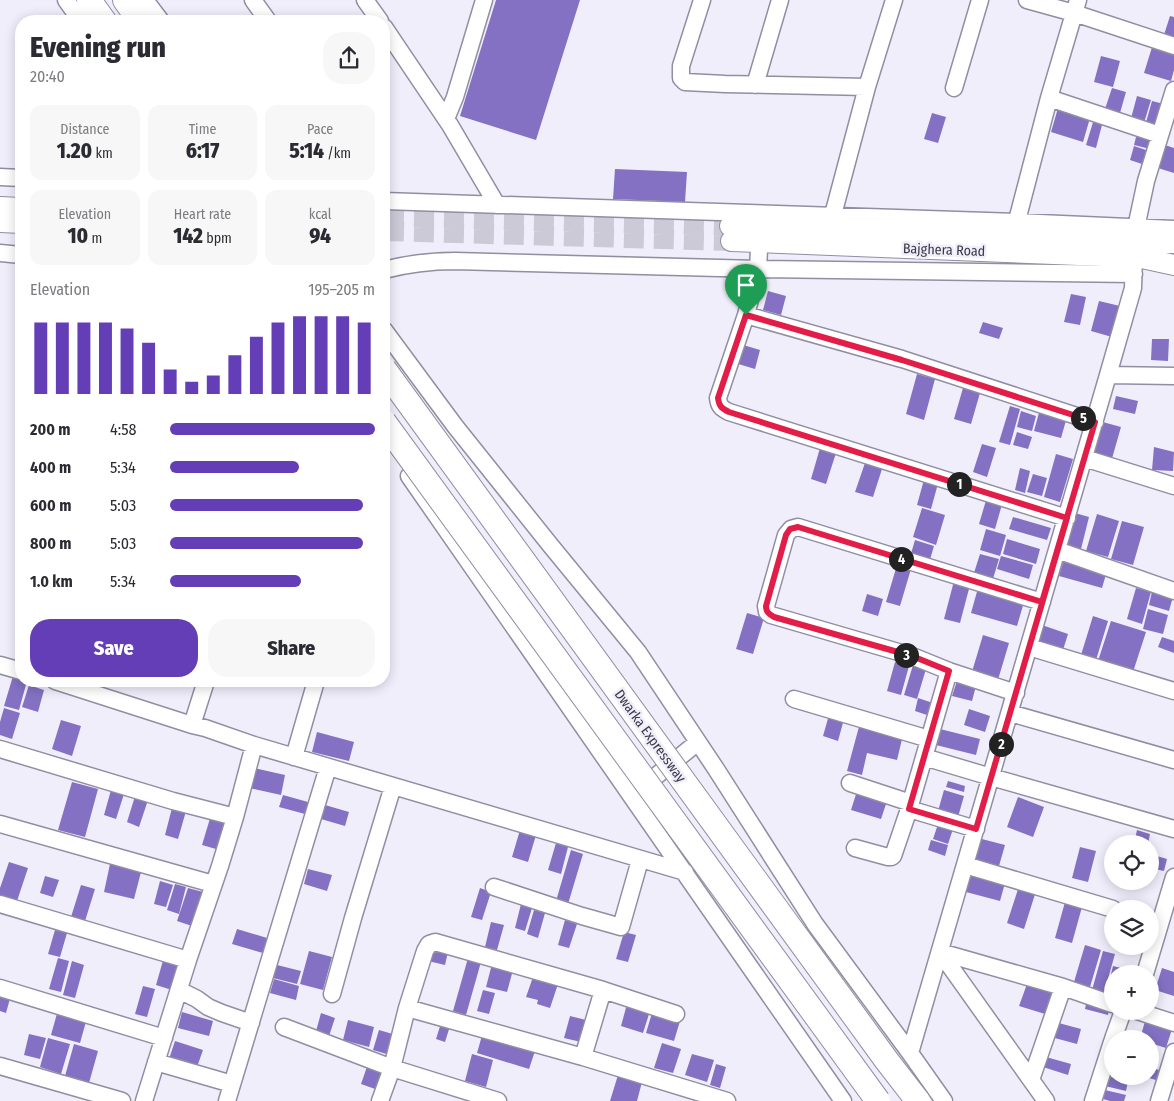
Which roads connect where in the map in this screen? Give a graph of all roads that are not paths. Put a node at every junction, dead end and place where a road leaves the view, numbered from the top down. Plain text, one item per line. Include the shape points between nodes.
1 (66, 0) edge
2 (89, 0) edge
3 (125, 0) edge
4 (145, 0) edge
5 (253, 0) edge
6 (365, 0) edge
7 (484, 0) edge
8 (702, 0) edge
9 (780, 0) edge
10 (894, 0) edge
11 (1027, 0) edge
12 (977, 1) edge
13 (1076, 7) edge
14 (77, 15) edge
15 (100, 15) edge
16 (136, 15) edge
17 (156, 15) edge
18 (264, 15) edge
19 (376, 15) edge
20 (390, 36) edge
21 (1174, 46) edge
22 (755, 85) junction
23 (867, 87) junction
24 (954, 88) dead end
25 (1174, 90) edge
26 (1049, 98) junction
27 (446, 119) junction
28 (1160, 135) junction
29 (0, 177) edge
30 (15, 178) edge
31 (390, 201) edge
32 (497, 205) junction
33 (0, 207) edge
34 (15, 208) edge
35 (0, 222) edge
36 (15, 222) edge
37 (831, 223) junction
38 (1174, 229) edge
39 (1015, 230) junction
40 (730, 234) tunnel mouth
41 (759, 235) junction
42 (1174, 243) edge
43 (1133, 250) junction
44 (0, 253) edge
45 (15, 254) edge
46 (1174, 265) edge
47 (390, 268) edge
48 (758, 269) junction
49 (746, 315) junction
50 (390, 338) edge
51 (1108, 375) junction
52 (1174, 376) edge
53 (390, 377) edge
54 (1095, 422) junction
55 (390, 430) edge
56 (390, 449) edge
57 (1084, 458) junction
58 (1170, 482) edge
59 (1067, 518) junction
60 (1057, 550) junction
61 (1174, 591) edge
62 (1042, 602) junction
63 (1029, 648) junction
64 (0, 665) edge
65 (15, 669) edge
66 (949, 671) junction
67 (95, 687) edge
68 (204, 687) edge
69 (314, 687) edge
70 (1174, 692) edge
71 (1016, 693) junction
72 (794, 699) dead end
73 (1010, 713) junction
74 (192, 725) junction
75 (929, 739) junction
76 (698, 742) junction
77 (254, 745) junction
78 (0, 749) edge
79 (294, 757) junction
80 (924, 758) junction
81 (1174, 760) edge
82 (328, 767) junction
83 (991, 777) junction
84 (850, 784) dead end
85 (393, 786) junction
86 (632, 796) junction
87 (910, 806) junction
88 (235, 817) junction
89 (0, 824) edge
90 (976, 829) junction
91 (1174, 829) edge
92 (855, 848) dead end
93 (640, 860) junction
94 (965, 865) junction
95 (685, 872) junction
96 (1174, 877) edge
97 (213, 884) junction
98 (494, 887) dead end
99 (0, 904) edge
100 (1104, 906) edge
101 (1159, 912) edge
102 (940, 952) junction
103 (188, 960) junction
104 (1063, 987) junction
105 (0, 988) edge
106 (179, 990) junction
107 (603, 990) junction
108 (332, 994) dead end
109 (1104, 1001) edge
110 (407, 1008) junction
111 (676, 1014) dead end
112 (1159, 1018) edge
113 (251, 1023) junction
114 (1174, 1023) edge
115 (284, 1027) dead end
116 (164, 1038) junction
117 (1174, 1052) edge
118 (910, 1053) junction
119 (583, 1057) junction
120 (156, 1062) junction
121 (0, 1066) edge
122 (1104, 1066) edge
123 (392, 1068) junction
124 (1031, 1080) junction
125 (232, 1084) junction
126 (122, 1101) edge
127 (144, 1101) edge
128 (227, 1101) edge
129 (380, 1101) edge
130 (498, 1101) edge
131 (727, 1101) edge
132 (843, 1101) edge
133 (878, 1101) edge
134 (918, 1101) edge
135 (944, 1101) edge
136 (1046, 1101) edge
137 (1092, 1101) edge
138 (1159, 1101) edge

1 - 14 street
2 - 15 highway
3 - 16 highway
4 - 17 street
5 - 18 street
6 - 19 street
7 - 27 street
8 - 22 street via 683,58 682,80
9 - 22 street
10 - 23 street
11 - 13 street
12 - 24 street
13 - 21 street
13 - 26 street
20 - 27 street
22 - 23 street
23 - 37 street
25 - 28 street
26 - 28 street
26 - 39 street
27 - 32 street
28 - 43 street via 1146,181
29 - 30 street
31 - 32 street
32 - 37 street
33 - 34 main road
35 - 36 main road
37 - 39 main road, Bajghera Road
37 - 41 main road, Bajghera Road
38 - 43 street
39 - 43 main road, Bajghera Road
40 - 41 main road
41 - 43 main road, Bajghera Road
41 - 48 street
42 - 43 main road, Bajghera Road
43 - 46 main road, Bajghera Road
43 - 48 street
43 - 51 street via 1133,288
44 - 45 street
47 - 48 street via 405,264 455,261
48 - 49 street
49 - 54 street via 902,360
49 - 59 street via 718,398 720,408
50 - 76 street via 461,434 638,652
51 - 52 street
51 - 54 street
53 - 134 highway, Dwarka Expressway, bridge
54 - 57 street
55 - 133 highway, bridge
56 - 86 street
57 - 58 street
57 - 59 street
59 - 60 street
60 - 61 street
60 - 62 street
62 - 63 street
62 - 66 street via 798,527 790,529 766,606 769,614 912,656
63 - 70 street
63 - 71 street
64 - 65 street
66 - 71 street
66 - 75 street
67 - 74 street
68 - 74 street
69 - 79 street
71 - 73 street
72 - 75 street
73 - 81 street
73 - 83 street
74 - 77 street
75 - 80 street
76 - 86 street
76 - 118 street via 815,924
77 - 79 street
77 - 88 street
78 - 88 street
79 - 82 street
80 - 83 street
80 - 87 street
82 - 85 street
82 - 113 street
83 - 90 street
83 - 91 street
84 - 87 street
85 - 93 street
85 - 108 street
86 - 95 street
87 - 90 street
87 - 92 street via 892,857
88 - 97 street
89 - 97 street
90 - 94 street
93 - 95 street
93 - 98 street via 621,927
94 - 100 street
94 - 102 street
95 - 132 street
96 - 101 street
97 - 103 street
99 - 103 street
102 - 104 street
102 - 118 street
102 - 124 street
103 - 106 street
104 - 109 street
104 - 124 street
105 - 116 street
106 - 113 street via 222,1013
106 - 116 street
107 - 110 street via 435,942 426,947
107 - 111 street
107 - 119 street
110 - 119 street
110 - 123 street
112 - 114 street
113 - 125 street
115 - 123 street
116 - 120 street
117 - 138 street
118 - 135 street
119 - 131 street
120 - 125 street
120 - 127 street
121 - 126 street
122 - 137 street
123 - 129 street
123 - 130 street
124 - 136 street
125 - 128 street

